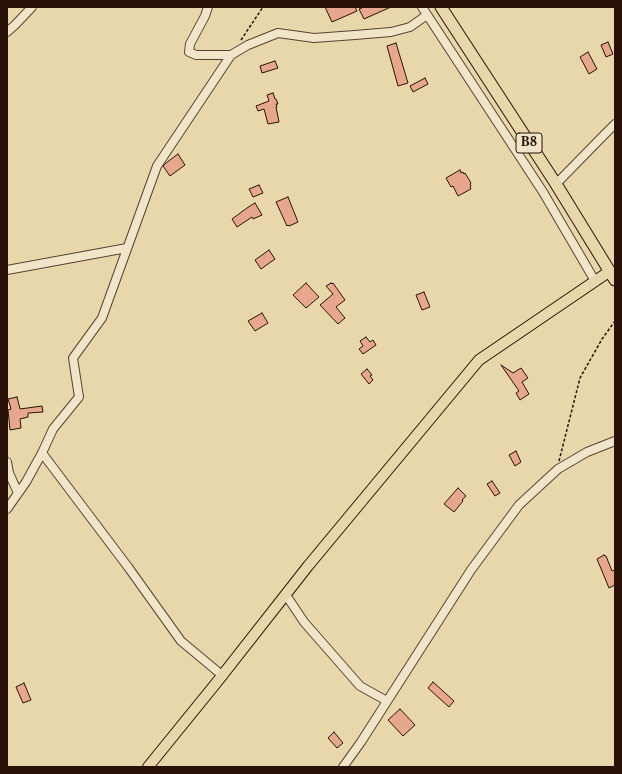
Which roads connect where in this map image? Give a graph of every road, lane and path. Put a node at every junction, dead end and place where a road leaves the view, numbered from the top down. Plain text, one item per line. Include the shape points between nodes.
1 (32, 7) edge
2 (208, 7) edge
3 (263, 7) edge
4 (422, 7) edge
5 (441, 7) edge
6 (427, 15) junction
7 (7, 32) edge
8 (240, 42) dead end
9 (231, 55) junction
10 (615, 124) edge
11 (556, 184) junction
12 (127, 248) junction
13 (7, 270) edge
14 (612, 276) edge
15 (596, 281) junction
16 (615, 321) edge
17 (615, 442) edge
18 (42, 453) junction
19 (7, 462) edge
20 (556, 470) junction
21 (18, 493) junction
22 (7, 509) edge
23 (286, 595) junction
24 (223, 676) junction
25 (387, 701) junction
26 (148, 767) edge
27 (343, 767) edge

1 - 7 street
2 - 9 street via 190,44 189,52 196,55
3 - 8 path
4 - 6 street
5 - 11 highway, B8
6 - 9 street via 410,27 391,32 314,38 278,34 248,45
6 - 15 street via 543,192
9 - 12 street via 157,166
10 - 11 street
11 - 14 highway, B8
12 - 13 street
12 - 18 street via 102,318 73,358 79,397 53,429
14 - 15 main road
15 - 23 main road via 479,360
16 - 20 path via 580,378
17 - 20 street via 587,452
18 - 21 street
18 - 24 street via 181,641
19 - 21 street
20 - 25 street via 519,505 471,570
21 - 22 street
23 - 24 main road
23 - 25 street via 304,622 360,686
24 - 26 main road
25 - 27 street

